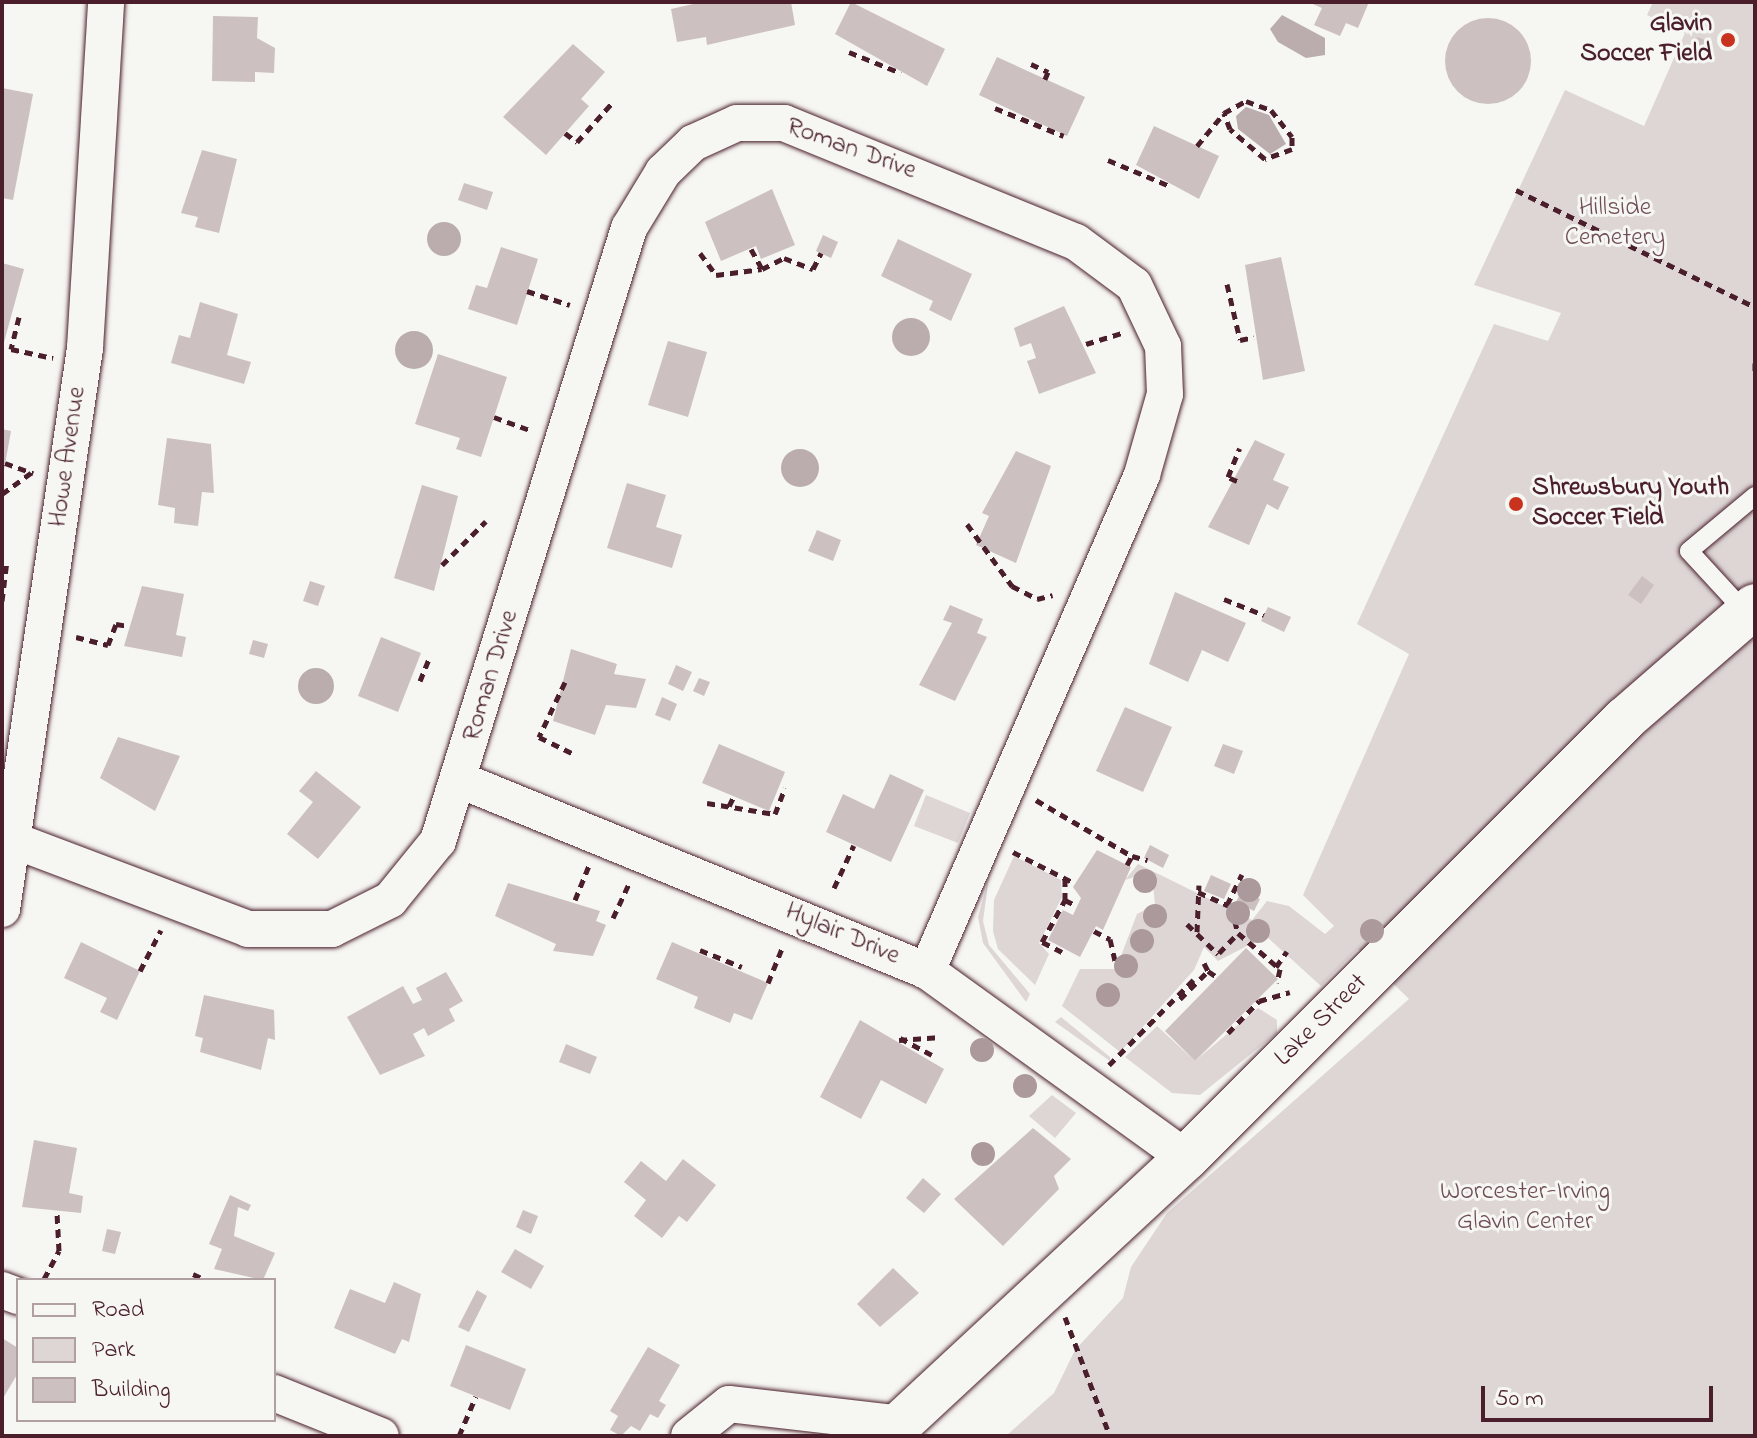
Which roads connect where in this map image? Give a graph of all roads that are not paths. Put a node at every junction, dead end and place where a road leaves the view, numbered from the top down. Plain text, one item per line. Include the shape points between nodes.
1 (106, 2) edge
2 (1755, 496) edge
3 (1750, 609) edge
4 (460, 780) junction
5 (13, 840) junction
6 (2, 909) edge
7 (927, 971) junction
8 (1186, 1158) junction
9 (276, 1394) edge
10 (894, 1430) edge
11 (381, 1436) edge
12 (689, 1436) edge

1 - 5 street, Howe Avenue via 82,364
2 - 3 lane via 1689,551
3 - 8 main road, Lake Street via 1541,800
4 - 5 street, Roman Drive via 438,841 410,881 368,915 309,933 248,929
4 - 7 street, Hylair Drive
4 - 7 street, Roman Drive via 617,259 645,197 680,154 721,127 784,123 841,141 1105,260 1141,294 1163,346 1165,394 1142,475
5 - 6 street, Howe Avenue
7 - 8 street, Hylair Drive
8 - 10 main road, Lake Street
9 - 11 street
10 - 12 street via 729,1404

